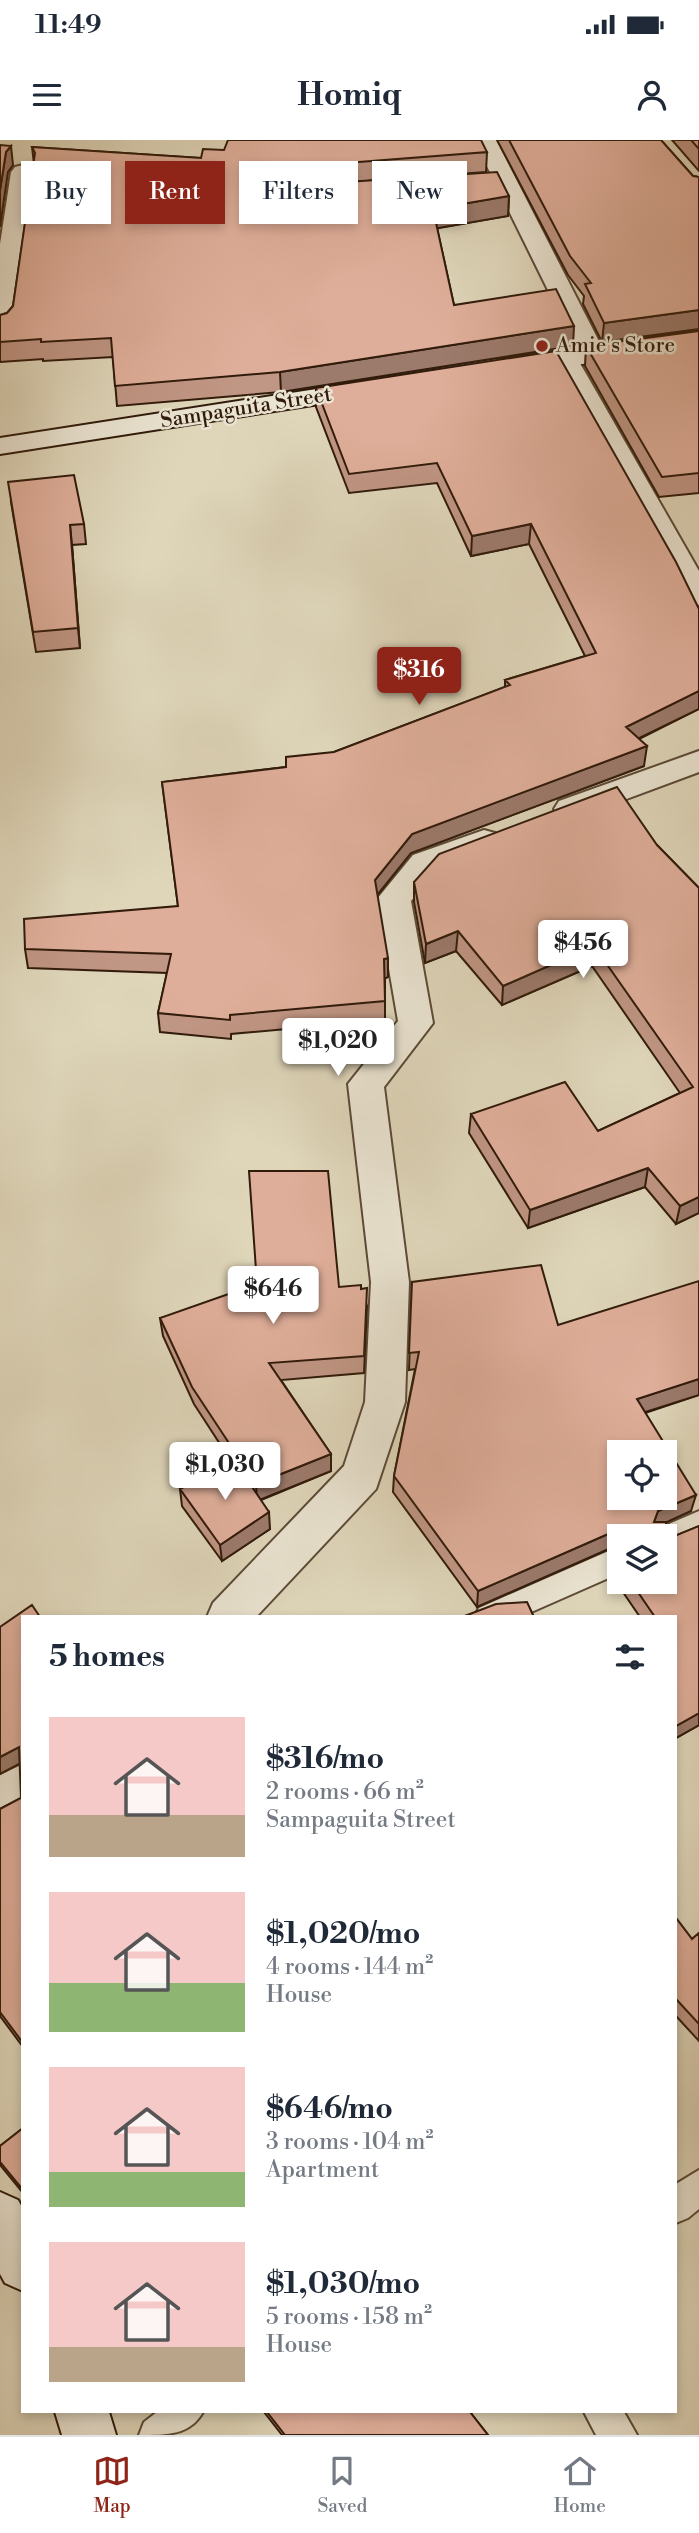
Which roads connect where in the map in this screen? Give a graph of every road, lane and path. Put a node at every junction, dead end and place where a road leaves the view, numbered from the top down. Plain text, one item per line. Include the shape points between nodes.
1 (485, 140) edge
2 (506, 180) junction
3 (479, 182) edge
4 (21, 185) edge
5 (0, 325) edge
6 (699, 340) edge
7 (593, 355) junction
8 (564, 358) junction
9 (482, 371) edge
10 (388, 386) edge
11 (0, 446) edge
12 (699, 596) edge
13 (699, 761) edge
14 (699, 1523) edge
15 (677, 1533) edge
16 (607, 1565) edge
17 (231, 1615) edge
18 (494, 1615) edge
19 (21, 1786) edge
20 (0, 1801) edge
21 (699, 2187) edge
22 (677, 2205) edge
23 (0, 2218) edge
24 (21, 2261) edge
25 (82, 2413) edge
26 (183, 2413) edge
27 (603, 2413) edge
28 (89, 2435) edge
29 (157, 2435) edge
30 (619, 2435) edge

1 - 2 street
2 - 3 street
2 - 7 street
4 - 5 street
6 - 7 street
7 - 8 street
8 - 9 street
8 - 12 street
10 - 11 street, Sampaguita Street
13 - 17 street via 425,863 394,899 416,1023 366,1084 390,1282 385,1402 360,1476
14 - 15 lane
16 - 18 lane
19 - 20 street
21 - 22 lane
23 - 24 street
25 - 28 street
26 - 29 lane
27 - 30 lane

